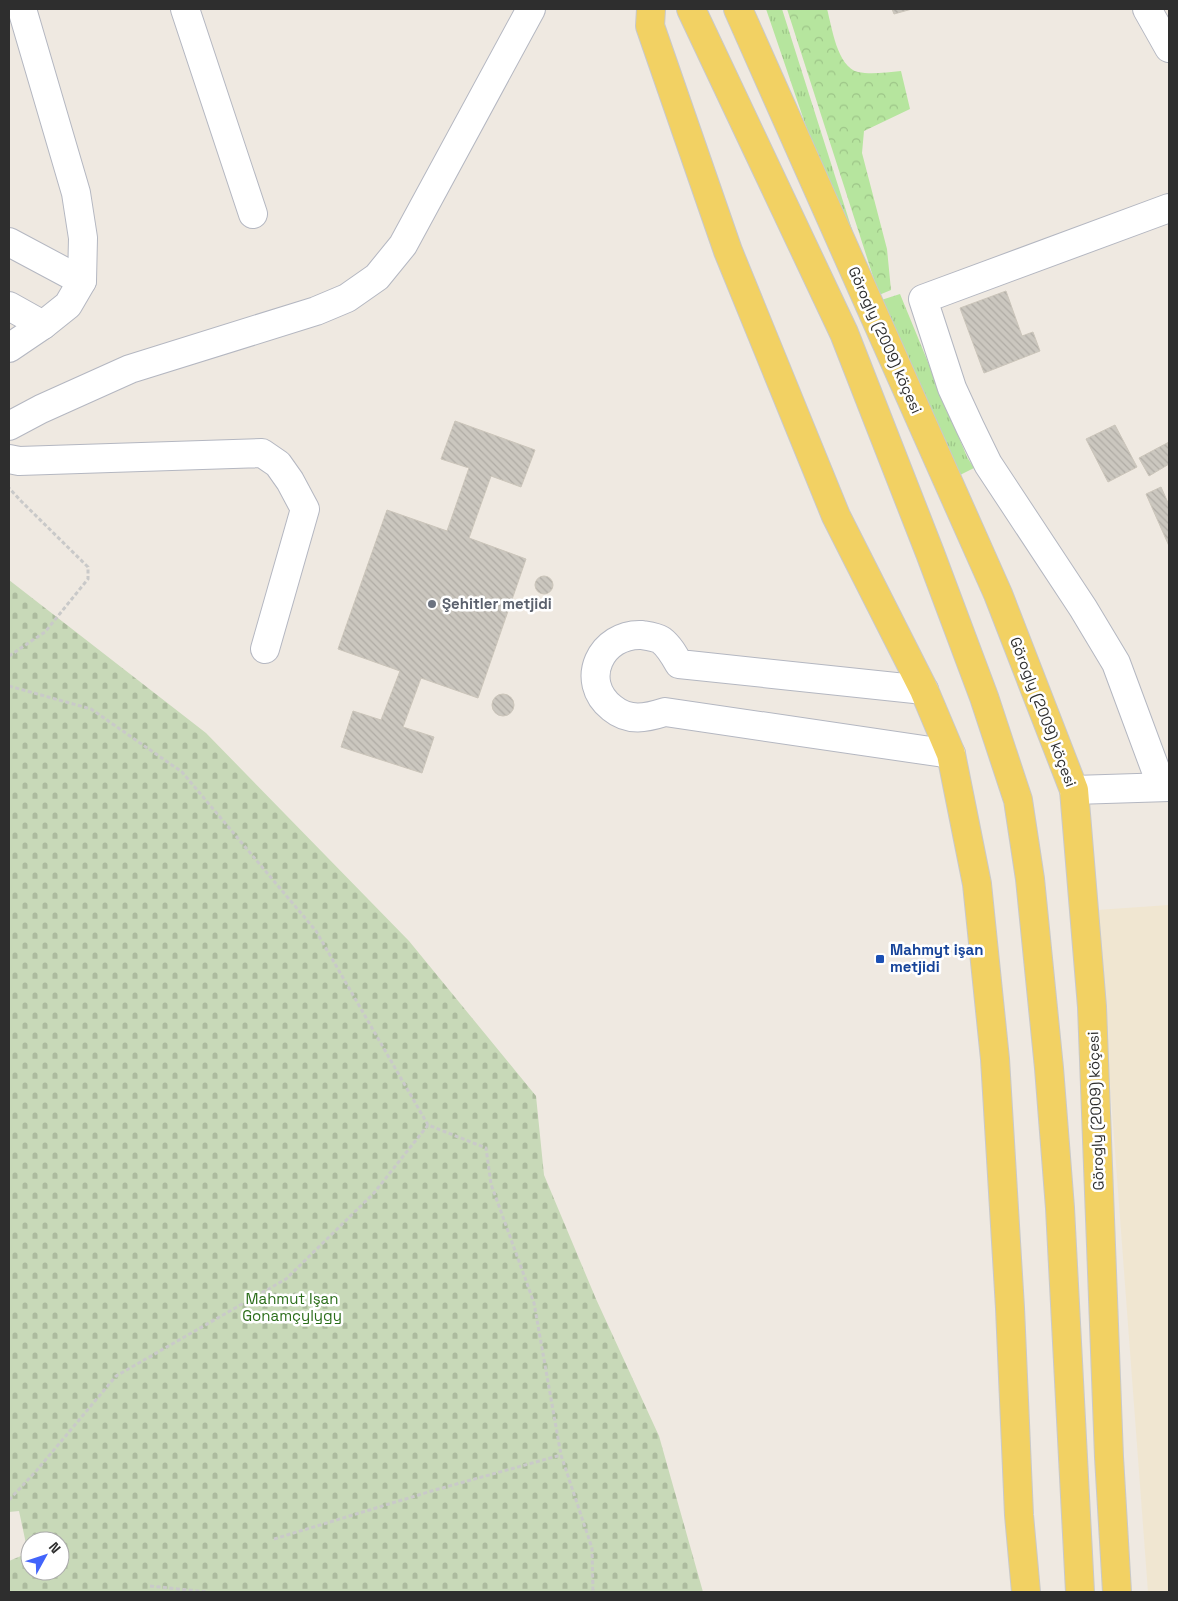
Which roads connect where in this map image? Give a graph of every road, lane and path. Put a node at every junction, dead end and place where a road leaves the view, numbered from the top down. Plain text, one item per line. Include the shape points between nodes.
1 (22, 9) edge
2 (185, 9) edge
3 (531, 9) edge
4 (651, 9) edge
5 (691, 9) edge
6 (738, 9) edge
7 (1147, 9) edge
8 (1169, 48) edge
9 (1169, 208) edge
10 (252, 214) dead end
11 (9, 242) edge
12 (82, 281) junction
13 (9, 306) edge
14 (43, 325) junction
15 (9, 348) edge
16 (9, 426) edge
17 (9, 460) edge
18 (9, 487) edge
19 (266, 649) dead end
20 (9, 656) edge
21 (9, 686) edge
22 (924, 690) junction
23 (951, 754) junction
24 (1166, 787) edge
25 (1074, 790) junction
26 (428, 1124) junction
27 (561, 1456) junction
28 (9, 1500) edge
29 (274, 1539) dead end
30 (150, 1586) dead end
31 (207, 1592) edge
32 (594, 1592) edge
33 (1026, 1592) edge
34 (1080, 1592) edge
35 (1116, 1592) edge

1 - 12 street via 76,193 83,238
2 - 10 street
3 - 16 street via 403,245 377,277 347,298 316,311 130,369
4 - 22 main road via 650,26 728,251 836,516
5 - 34 main road via 844,333 984,697 1018,800 1030,879 1060,1208
6 - 25 main road, Görogly (2009) köçesi via 998,594
7 - 8 street
9 - 24 street via 922,300 952,388 988,464 1116,663
11 - 12 street
12 - 14 street via 68,305
13 - 14 street
14 - 15 street
17 - 19 street via 262,453 278,464 305,509
18 - 20 path via 88,567 88,579 45,632
21 - 26 path via 91,708 182,772 316,931
22 - 23 main road
22 - 23 street via 679,664 660,639 636,635 615,642 602,654 595,677 596,687 606,704 617,713 638,719 666,712
23 - 33 main road via 977,884 995,1059 1019,1515
24 - 25 street
25 - 35 main road, Görogly (2009) köçesi via 1092,1007
26 - 27 path via 486,1148 491,1184 534,1303
26 - 28 path via 374,1192 286,1279 116,1376
27 - 29 path via 434,1490
27 - 32 path via 592,1548
30 - 31 path

